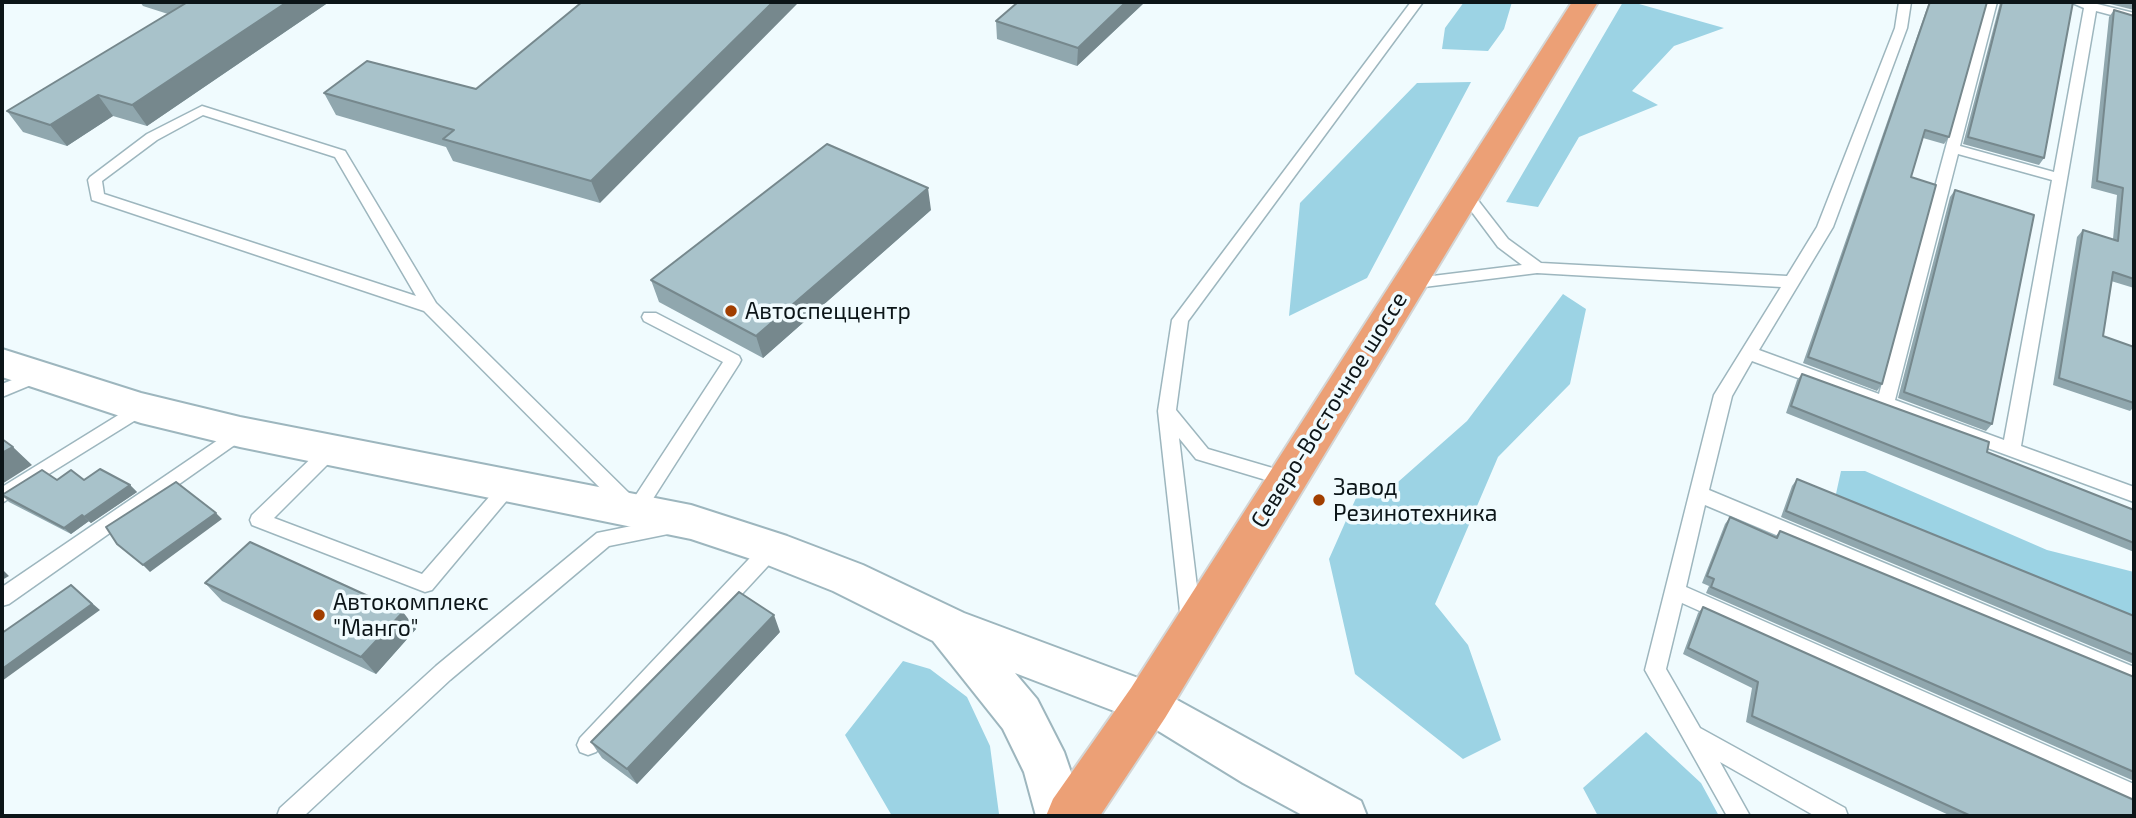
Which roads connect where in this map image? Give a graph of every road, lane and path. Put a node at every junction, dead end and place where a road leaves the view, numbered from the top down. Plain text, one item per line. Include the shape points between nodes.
1 (1417, 2) edge
2 (1585, 2) edge
3 (1905, 2) edge
4 (1992, 2) edge
5 (2084, 4) edge
6 (2134, 16) edge
7 (1953, 148) junction
8 (2060, 177) junction
9 (1465, 192) junction
10 (1538, 268) junction
11 (1792, 282) junction
12 (1408, 284) junction
13 (430, 307) junction
14 (650, 317) dead end
15 (1749, 353) junction
16 (20, 369) edge
17 (2, 391) edge
18 (1885, 403) junction
19 (141, 408) junction
20 (1167, 411) junction
21 (240, 432) junction
22 (331, 450) junction
23 (2011, 450) junction
24 (1286, 479) junction
25 (510, 486) junction
26 (1699, 494) junction
27 (2134, 495) edge
28 (2, 496) edge
29 (635, 511) junction
30 (691, 522) junction
31 (772, 548) junction
32 (1675, 591) junction
33 (2, 598) edge
34 (948, 627) junction
35 (1192, 629) junction
36 (2134, 677) edge
37 (1148, 703) junction
38 (1692, 735) junction
39 (588, 745) dead end
40 (2134, 795) edge
41 (288, 816) edge
42 (1061, 816) edge
43 (1071, 816) edge
44 (1346, 816) edge
45 (1738, 816) edge
46 (1837, 816) edge

1 - 20 lane via 1180,320
2 - 9 main road, Северо-Восточное шоссе
3 - 11 lane via 1901,28 1825,227
4 - 7 lane
5 - 6 lane
5 - 8 lane
7 - 8 lane
7 - 18 lane
8 - 23 lane
9 - 10 lane via 1503,243
9 - 12 main road, Северо-Восточное шоссе
10 - 11 lane
10 - 12 lane
11 - 15 lane
12 - 24 main road, Северо-Восточное шоссе
13 - 13 lane via 340,153 202,110 152,137 95,180 97,197
13 - 29 lane
14 - 29 lane via 733,360
15 - 18 lane
15 - 26 lane via 1723,395
16 - 17 lane
16 - 19 street
18 - 23 lane
19 - 21 street
19 - 28 lane
20 - 24 lane via 1202,454
20 - 35 lane
21 - 22 street
21 - 33 lane
22 - 25 street
22 - 25 lane via 259,520 425,584
23 - 27 lane
24 - 35 main road, Северо-Восточное шоссе
25 - 29 street
26 - 32 lane
26 - 36 lane
29 - 30 street
30 - 31 street
30 - 41 lane via 604,538 443,673
31 - 34 street via 848,578
31 - 39 lane
32 - 38 lane via 1655,670
32 - 40 lane
34 - 37 street
34 - 42 street via 1020,714 1047,768
35 - 37 main road, Северо-Восточное шоссе
37 - 43 main road, Северо-Восточное шоссе
37 - 44 street
38 - 45 lane
38 - 46 lane

